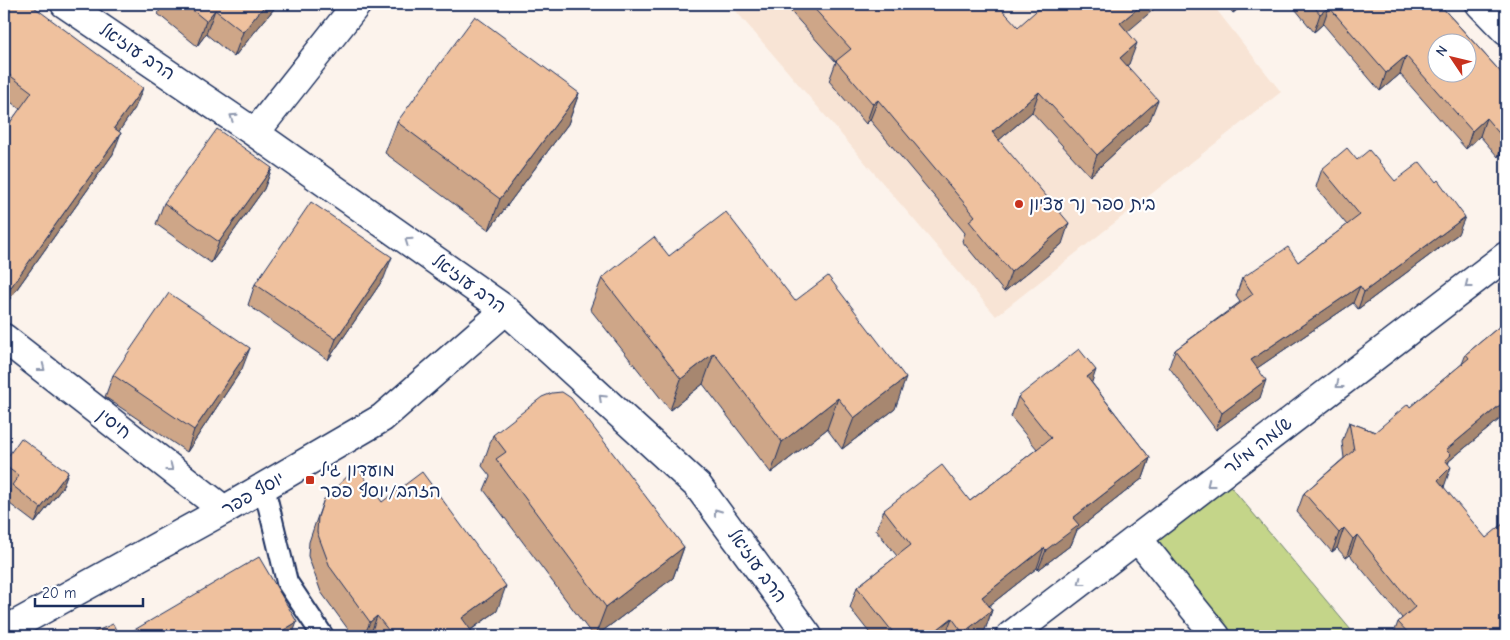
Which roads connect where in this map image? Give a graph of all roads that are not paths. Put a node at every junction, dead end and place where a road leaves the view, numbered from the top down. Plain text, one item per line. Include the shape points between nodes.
1 (66, 4) edge
2 (357, 4) edge
3 (1480, 4) edge
4 (1506, 31) edge
5 (255, 133) junction
6 (1506, 256) edge
7 (506, 310) junction
8 (4, 338) edge
9 (264, 488) junction
10 (224, 510) junction
11 (1138, 539) junction
12 (4, 631) edge
13 (323, 636) edge
14 (808, 636) edge
15 (1010, 636) edge
16 (1216, 636) edge

5 -> 1 street, הרב עוזיאל
2 - 5 street
3 - 4 street
7 -> 5 street, הרב עוזיאל
6 -> 11 street, שלמה מילר
7 - 9 street, יוסף פפר via 382,418
14 -> 7 street, הרב עוזיאל via 698,486
8 -> 10 street, חיסין
9 - 10 street, יוסף פפר
9 - 13 lane via 287,582
10 - 12 street, יוסף פפר
11 -> 15 street, שלמה מילר
11 - 16 street

